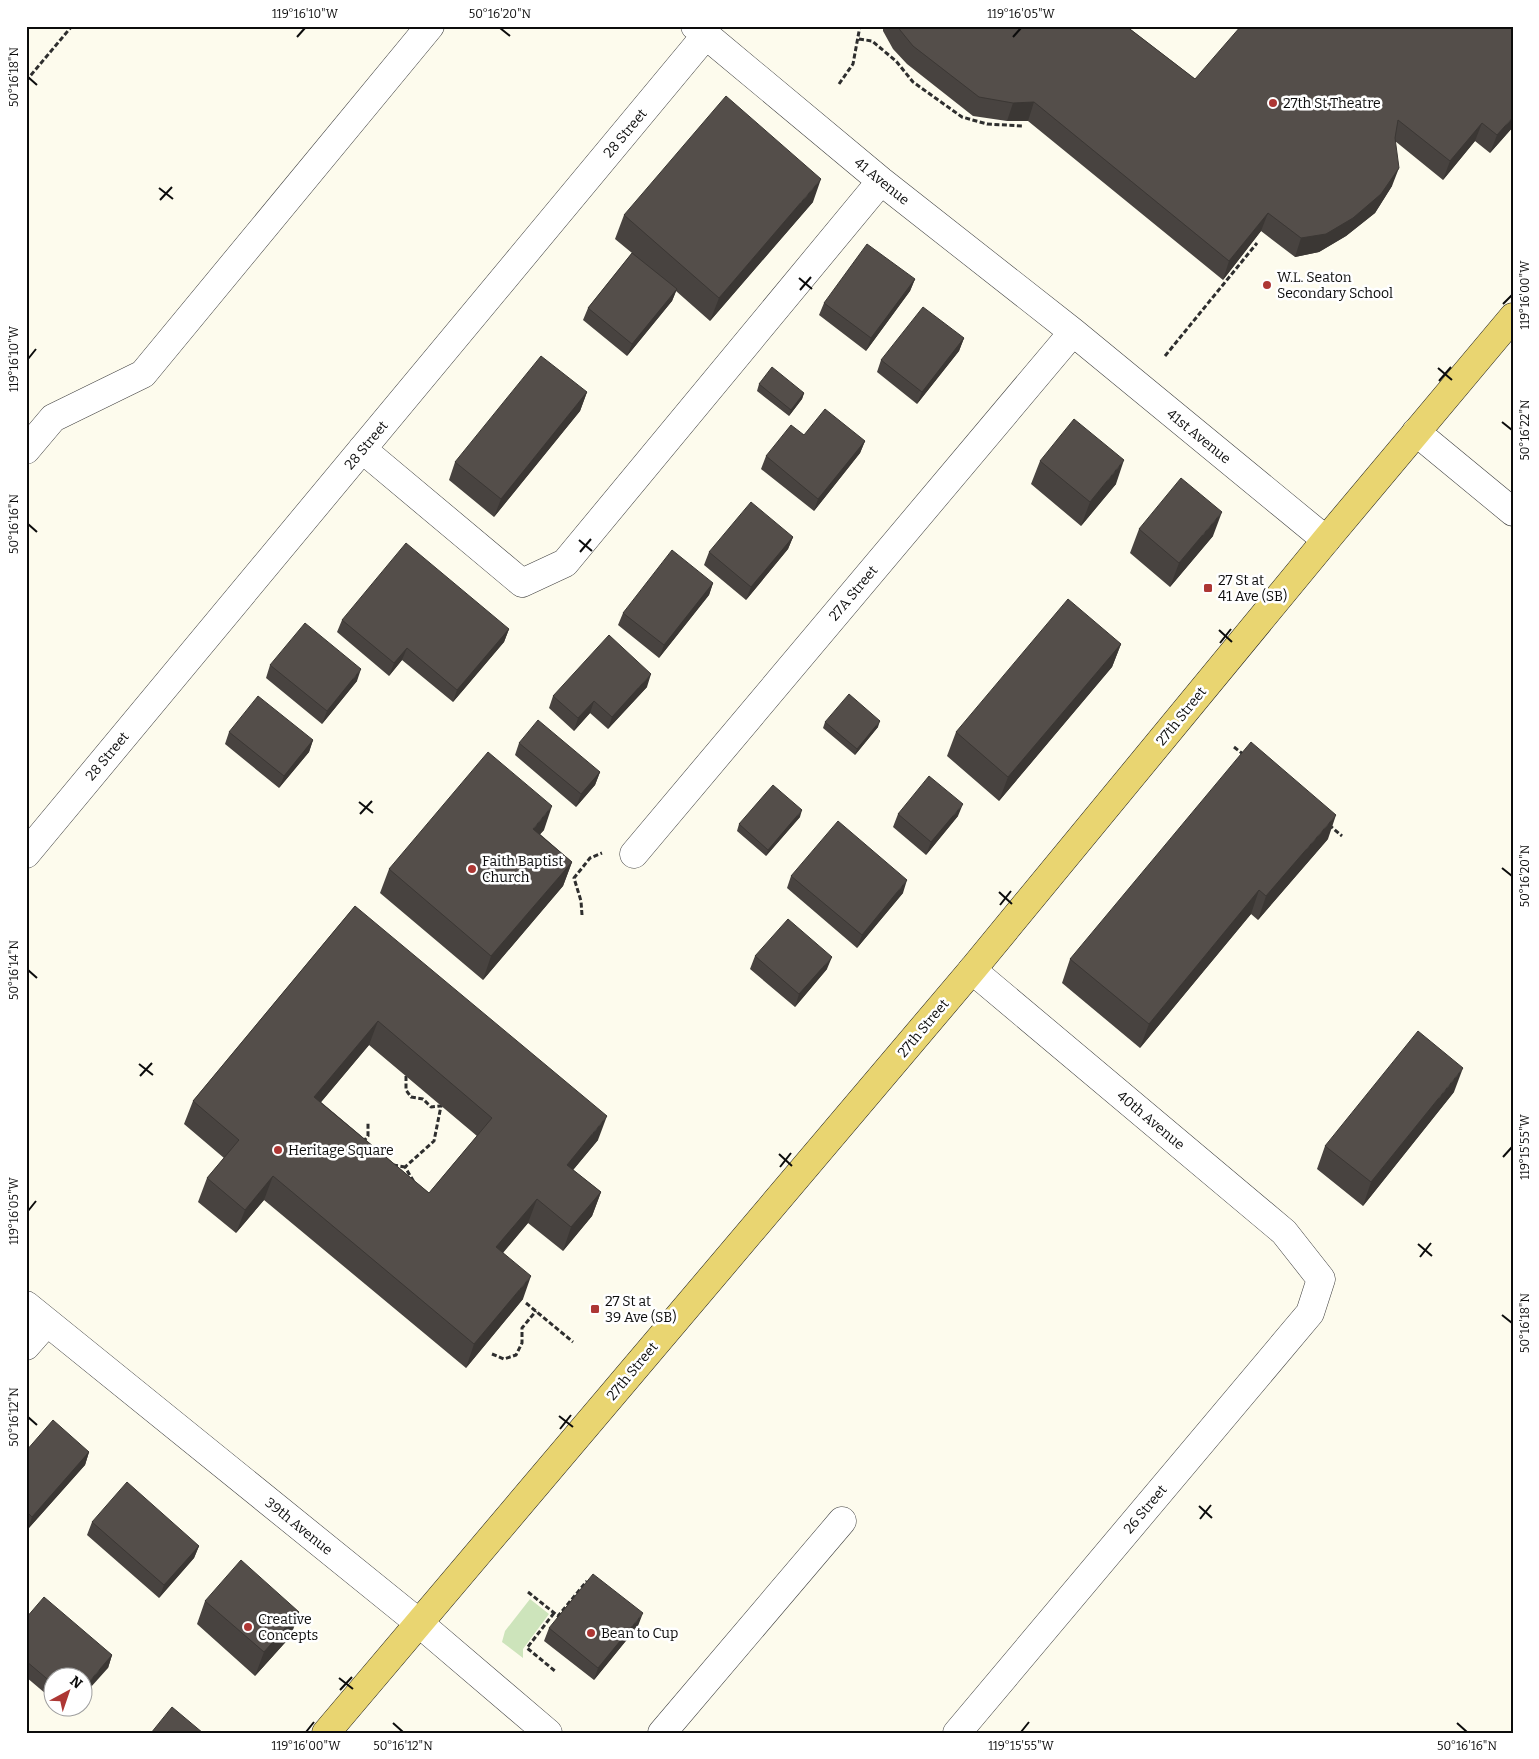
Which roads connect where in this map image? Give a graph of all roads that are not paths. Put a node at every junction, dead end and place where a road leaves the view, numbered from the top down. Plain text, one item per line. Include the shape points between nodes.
1 (430, 26) edge
2 (700, 31) edge
3 (881, 181) junction
4 (1513, 317) edge
5 (1073, 332) junction
6 (1416, 432) junction
7 (362, 449) junction
8 (26, 450) edge
9 (1513, 512) edge
10 (1326, 540) junction
11 (26, 854) edge
12 (634, 854) road end
13 (972, 970) junction
14 (1321, 1279) joint
15 (36, 1313) edge
16 (26, 1346) edge
17 (842, 1522) dead end
18 (419, 1623) junction
19 (326, 1733) edge
20 (548, 1733) edge
21 (662, 1733) edge
22 (957, 1733) edge

1 - 8 street via 143,374 53,418
2 - 3 street, 41 Avenue
2 - 7 street, 28 Street
3 - 5 street, 41 Avenue
3 - 7 street via 565,563 522,582
4 - 6 main road, 27th Street
5 - 10 street, 41st Avenue
5 - 12 street, 27A Street
6 - 9 street
6 - 10 main road, 27th Street
7 - 11 street, 28 Street
10 - 13 main road, 27th Street
13 - 14 street, 40th Avenue via 1284,1232
13 - 18 main road, 27th Street
14 - 22 street, 26 Street via 1310,1313
15 - 16 street
15 - 18 street, 39th Avenue
17 - 21 street
18 - 19 main road, 27th Street
18 - 20 street, 39th Avenue

